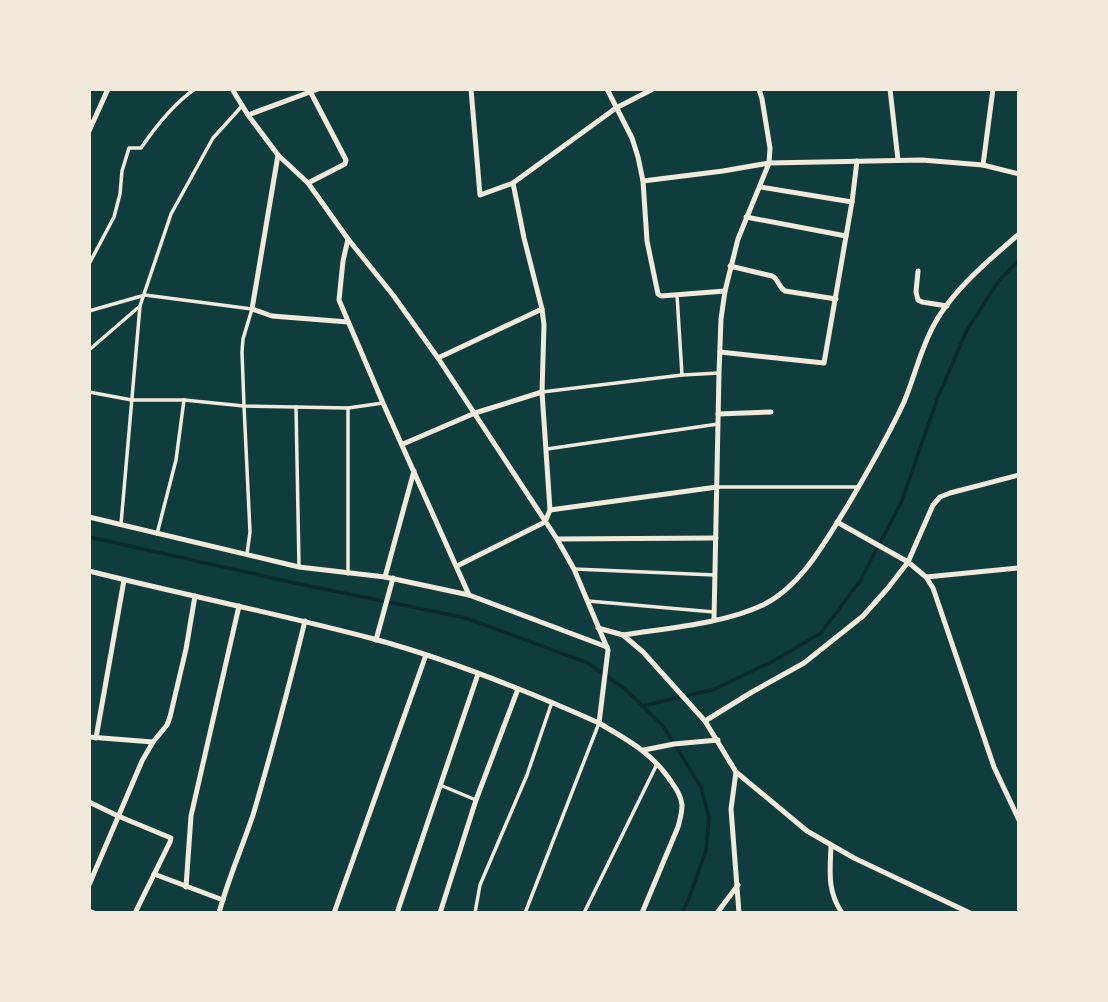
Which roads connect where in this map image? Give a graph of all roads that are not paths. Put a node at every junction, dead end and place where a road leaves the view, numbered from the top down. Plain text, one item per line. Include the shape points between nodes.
1 (108, 89) edge
2 (195, 89) edge
3 (232, 89) edge
4 (318, 89) edge
5 (471, 89) edge
6 (607, 89) edge
7 (653, 89) edge
8 (759, 89) edge
9 (890, 89) edge
10 (993, 89) edge
11 (310, 91) junction
12 (242, 106) junction
13 (616, 108) junction
14 (248, 115) junction
15 (89, 131) edge
16 (278, 155) junction
17 (898, 160) junction
18 (857, 161) junction
19 (769, 163) junction
20 (983, 165) junction
21 (1019, 174) edge
22 (643, 181) junction
23 (308, 183) junction
24 (513, 183) junction
25 (761, 187) junction
26 (852, 202) junction
27 (746, 217) junction
28 (1019, 234) edge
29 (846, 236) junction
30 (348, 239) junction
31 (89, 264) edge
32 (730, 266) junction
33 (918, 271) dead end
34 (725, 291) junction
35 (145, 295) junction
36 (677, 295) junction
37 (836, 299) junction
38 (140, 306) junction
39 (947, 306) junction
40 (252, 309) junction
41 (542, 309) junction
42 (89, 311) edge
43 (348, 322) junction
44 (89, 351) edge
45 (720, 352) junction
46 (438, 358) junction
47 (719, 373) junction
48 (682, 375) junction
49 (89, 392) edge
50 (542, 392) junction
51 (132, 400) junction
52 (184, 400) junction
53 (383, 403) junction
54 (244, 407) junction
55 (296, 407) junction
56 (348, 408) junction
57 (771, 412) dead end
58 (475, 413) junction
59 (718, 414) junction
60 (718, 424) junction
61 (403, 444) junction
62 (546, 449) junction
63 (414, 471) junction
64 (1019, 475) edge
65 (717, 487) junction
66 (859, 487) junction
67 (550, 510) junction
68 (89, 517) edge
69 (545, 522) junction
70 (837, 522) junction
71 (121, 524) junction
72 (157, 534) junction
73 (716, 538) junction
74 (557, 539) junction
75 (246, 556) junction
76 (908, 562) junction
77 (457, 566) junction
78 (299, 568) junction
79 (1019, 568) edge
80 (574, 569) junction
81 (89, 571) edge
82 (348, 574) junction
83 (715, 575) junction
84 (926, 576) junction
85 (385, 577) junction
86 (393, 579) junction
87 (124, 580) junction
88 (470, 595) junction
89 (195, 596) junction
90 (588, 601) junction
91 (239, 606) junction
92 (714, 611) junction
93 (714, 620) junction
94 (305, 621) junction
95 (598, 628) junction
96 (623, 635) junction
97 (376, 640) junction
98 (608, 649) junction
99 (426, 655) junction
100 (478, 674) junction
101 (518, 689) junction
102 (552, 702) junction
103 (705, 721) junction
104 (599, 723) junction
105 (92, 738) edge
106 (718, 740) junction
107 (153, 742) junction
108 (644, 750) junction
109 (657, 763) junction
110 (736, 772) junction
111 (439, 785) junction
112 (476, 800) junction
113 (89, 802) edge
114 (118, 816) junction
115 (1018, 818) edge
116 (831, 846) junction
117 (89, 859) edge
118 (99, 862) junction
119 (154, 874) junction
120 (89, 885) edge
121 (738, 885) junction
122 (186, 887) junction
123 (223, 900) junction
124 (89, 911) edge
125 (94, 913) edge
126 (135, 913) edge
127 (219, 913) edge
128 (334, 913) edge
129 (397, 913) edge
130 (440, 913) edge
131 (475, 913) edge
132 (525, 913) edge
133 (584, 913) edge
134 (642, 913) edge
135 (717, 913) edge
136 (739, 913) edge
137 (842, 913) edge
138 (970, 913) edge

1 - 15 street
2 - 31 street via 141,148 129,149 114,217
3 - 12 street
4 - 11 street
5 - 24 street via 480,195
6 - 13 street
7 - 13 street
8 - 19 street
9 - 17 street
10 - 20 street
11 - 14 street
11 - 23 street via 346,160
12 - 14 street
12 - 35 street via 213,138 171,214
13 - 22 street via 632,138
13 - 24 street
14 - 16 street
16 - 23 street
16 - 40 street
17 - 18 street
17 - 20 street
18 - 19 street
18 - 26 street
19 - 22 street
19 - 25 street
20 - 21 street
22 - 36 street via 647,241 659,295
23 - 30 street
24 - 41 street
25 - 26 street
25 - 27 street
26 - 29 street
27 - 29 street
27 - 32 street
28 - 39 street via 986,262
29 - 37 street
30 - 43 street via 340,300
30 - 46 street
32 - 34 street
32 - 37 street via 772,276 785,290
33 - 39 street via 918,300
34 - 36 street
34 - 45 street
35 - 38 street
35 - 40 street
35 - 42 street
36 - 48 street
37 - 45 street via 824,363
38 - 44 street
38 - 51 street
39 - 66 street
40 - 43 street via 272,316
40 - 54 street via 243,339
41 - 46 street
41 - 50 street
43 - 53 street
45 - 47 street
46 - 58 street
47 - 48 street
47 - 59 street
48 - 50 street
49 - 51 street
50 - 58 street
50 - 62 street
51 - 52 street
51 - 71 street
52 - 54 street
52 - 72 street via 176,460
53 - 56 street
53 - 61 street
54 - 55 street
54 - 75 street via 250,532
55 - 56 street
55 - 78 street
56 - 82 street
57 - 59 street
58 - 61 street
58 - 69 street
59 - 60 street
60 - 62 street
60 - 65 street
61 - 63 street
62 - 67 street
63 - 77 street
63 - 85 street
64 - 76 street via 940,498
65 - 66 street
65 - 67 street
65 - 73 street
66 - 70 street
67 - 69 street
68 - 71 street
69 - 74 street
69 - 77 street
70 - 76 street
70 - 93 street via 816,557 788,587 765,604
71 - 72 street
72 - 75 street
73 - 74 street
73 - 83 street
74 - 80 street
75 - 78 street
76 - 84 street
76 - 103 street via 888,589 838,638
77 - 88 street
78 - 82 street
79 - 84 street
80 - 83 street
80 - 90 street
81 - 87 street
82 - 85 street
83 - 92 street
84 - 115 street via 994,767
85 - 86 street
86 - 88 street
86 - 97 street
87 - 89 street
87 - 105 street
88 - 98 street
89 - 91 street
89 - 107 street via 170,717
90 - 92 street
90 - 95 street
91 - 94 street
91 - 122 street via 191,816
92 - 93 street
93 - 96 street
94 - 97 street
94 - 123 street via 268,766
95 - 96 street
95 - 98 street
96 - 103 street
97 - 99 street
98 - 104 street
99 - 100 street
99 - 128 street
100 - 101 street
100 - 111 street
101 - 102 street
101 - 112 street
102 - 104 street
102 - 131 street via 480,885
103 - 106 street
104 - 108 street
104 - 132 street
105 - 107 street
106 - 108 street
106 - 110 street
107 - 114 street
108 - 109 street
109 - 133 street
109 - 134 street via 678,790 682,814
110 - 116 street
110 - 121 street via 731,809
111 - 112 street
111 - 129 street
112 - 130 street
113 - 114 street
114 - 118 street
114 - 119 street via 170,837
116 - 137 street via 830,884
116 - 138 street
117 - 118 street
118 - 120 street
119 - 122 street
119 - 126 street
121 - 135 street
121 - 136 street
122 - 123 street
123 - 127 street
124 - 125 street

